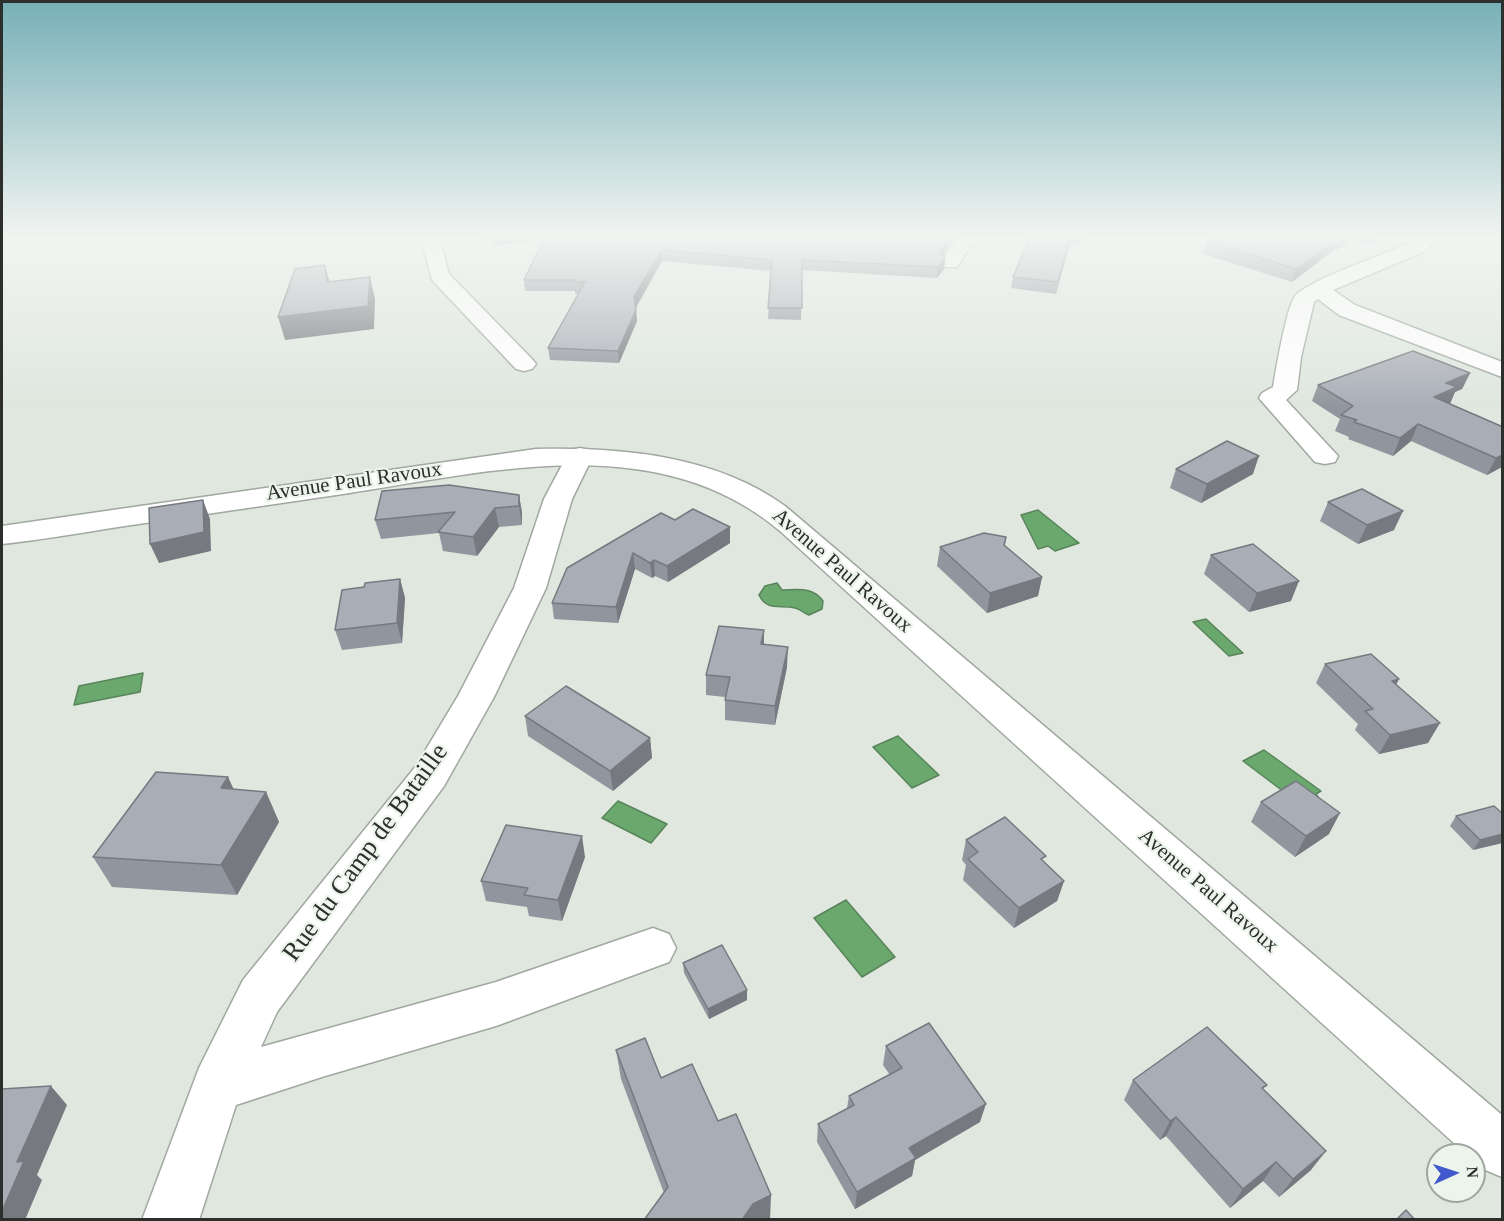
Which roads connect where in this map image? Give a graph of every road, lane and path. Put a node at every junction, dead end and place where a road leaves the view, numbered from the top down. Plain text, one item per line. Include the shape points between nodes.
1 (456, 294) edge
2 (1311, 294) edge
3 (1325, 294) edge
4 (524, 364) dead end
5 (1503, 370) edge
6 (580, 456) junction
7 (1325, 456) dead end
8 (2, 535) edge
9 (653, 948) dead end
10 (217, 1086) junction
11 (1503, 1150) edge
12 (170, 1220) edge

1 - 4 street
2 - 7 street via 1304,299 1285,390 1270,398
3 - 5 street via 1347,310
6 - 8 street, Avenue Paul Ravoux via 485,463
6 - 10 street, Rue du Camp de Bataille via 558,499 530,588 476,697 430,776 260,996
6 - 11 street, Avenue Paul Ravoux via 655,464 706,477 732,487 775,513
9 - 10 street via 496,1004
10 - 12 street, Rue du Camp de Bataille

